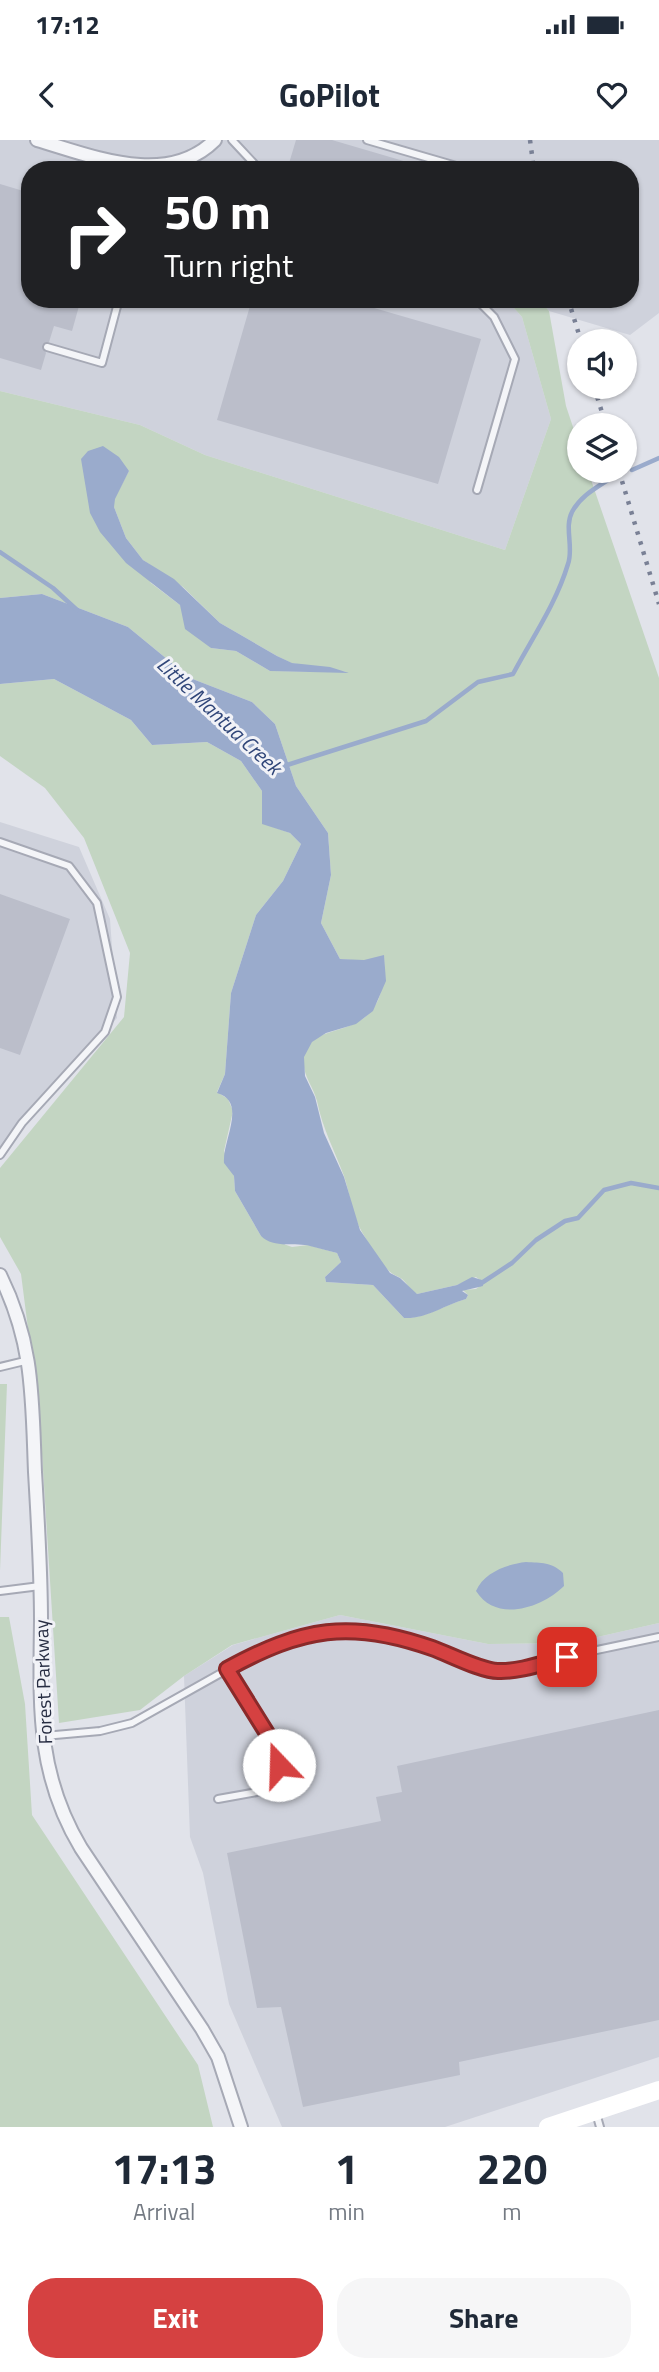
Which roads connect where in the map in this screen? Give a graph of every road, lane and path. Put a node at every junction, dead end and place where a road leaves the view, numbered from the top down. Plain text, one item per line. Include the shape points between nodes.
1 (37, 140) edge
2 (215, 140) edge
3 (232, 140) edge
4 (367, 140) edge
5 (109, 161) edge
6 (176, 161) edge
7 (252, 161) edge
8 (439, 161) edge
9 (117, 308) edge
10 (485, 308) edge
11 (47, 347) dead end
12 (477, 490) dead end
13 (0, 842) edge
14 (0, 1155) edge
15 (0, 1275) edge
16 (29, 1360) junction
17 (0, 1367) edge
18 (41, 1586) junction
19 (0, 1591) edge
20 (659, 1637) edge
21 (227, 1669) junction
22 (42, 1736) junction
23 (218, 1799) dead end
24 (659, 2090) edge
25 (598, 2119) edge
26 (241, 2127) edge
27 (548, 2127) edge

1 - 5 street
2 - 6 street via 202,153
3 - 7 lane
4 - 8 lane
9 - 11 lane via 102,363
10 - 12 lane via 515,359
13 - 14 lane via 69,866 97,902 117,997 105,1032 22,1123
15 - 16 street, Forest Parkway via 24,1334
16 - 17 lane
16 - 18 street, Forest Parkway
18 - 19 lane
18 - 22 street, Forest Parkway
20 - 21 lane via 497,1671 394,1634 356,1629 271,1645
21 - 22 lane via 132,1723
21 - 23 lane via 273,1743 285,1787
22 - 26 street, Forest Parkway via 62,1816 208,2038
24 - 25 main road
25 - 27 main road

